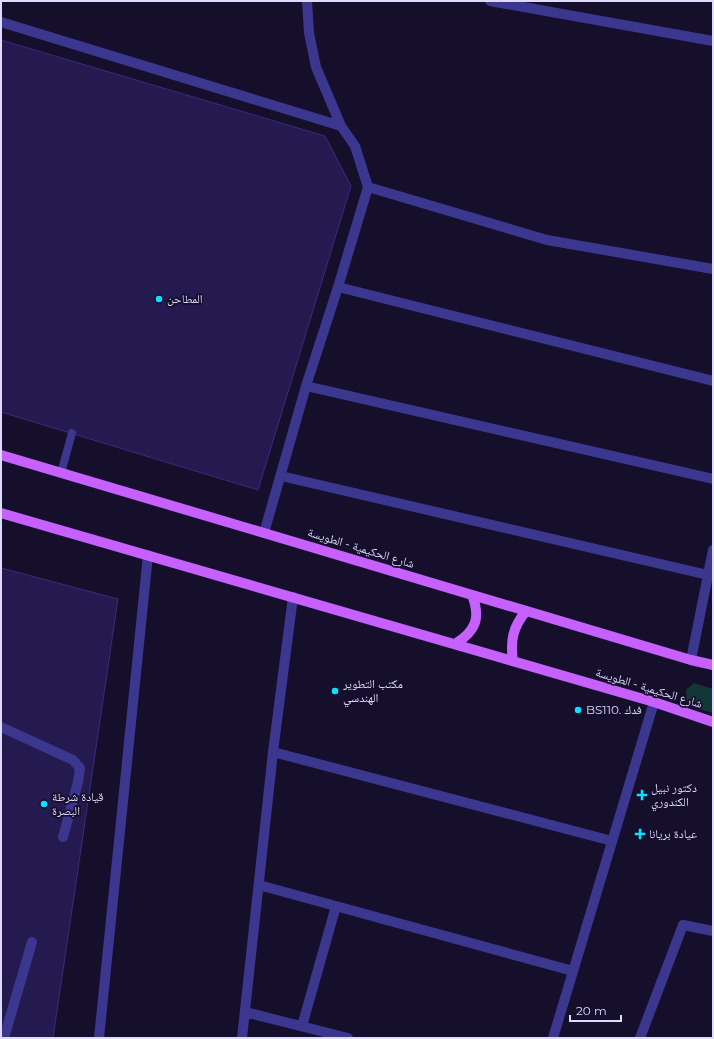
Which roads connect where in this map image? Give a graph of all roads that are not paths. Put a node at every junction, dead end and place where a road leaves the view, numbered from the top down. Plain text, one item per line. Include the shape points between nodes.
1 (307, 1) edge
2 (490, 1) edge
3 (1, 22) edge
4 (713, 41) edge
5 (341, 126) junction
6 (368, 187) junction
7 (713, 269) edge
8 (338, 287) junction
9 (713, 381) edge
10 (306, 386) junction
11 (72, 434) dead end
12 (1, 456) edge
13 (61, 473) junction
14 (281, 476) junction
15 (713, 479) edge
16 (1, 513) edge
17 (264, 533) junction
18 (713, 550) edge
19 (148, 555) junction
20 (708, 575) junction
21 (472, 595) junction
22 (293, 597) junction
23 (526, 611) junction
24 (455, 644) junction
25 (691, 660) junction
26 (513, 661) junction
27 (713, 666) edge
28 (654, 702) junction
29 (713, 722) edge
30 (1, 727) edge
31 (273, 752) junction
32 (63, 837) dead end
33 (612, 841) junction
34 (259, 885) junction
35 (336, 906) junction
36 (713, 931) edge
37 (32, 942) dead end
38 (573, 971) junction
39 (245, 1012) junction
40 (302, 1026) junction
41 (4, 1038) edge
42 (99, 1038) edge
43 (242, 1038) edge
44 (348, 1038) edge
45 (553, 1038) edge
46 (640, 1038) edge

1 - 5 street via 309,33 316,67
2 - 4 street
3 - 5 street
5 - 6 street via 355,146
6 - 7 street via 547,240
6 - 8 street
8 - 9 street
8 - 10 street
10 - 14 street
10 - 15 street
11 - 13 lane
12 - 13 main road, شارع الحكيمية - الطويسة
13 - 17 main road, شارع الحكيمية - الطويسة
14 - 17 street
14 - 20 street
16 - 19 main road, شارع الحكيمية - الطويسة
17 - 21 main road, شارع الحكيمية - الطويسة
18 - 20 street
19 - 22 main road, شارع الحكيمية - الطويسة
19 - 42 street
20 - 25 street
21 - 23 main road, شارع الحكيمية - الطويسة
21 - 24 main road via 476,604 475,623 464,639
22 - 24 main road, شارع الحكيمية - الطويسة
22 - 31 street
23 - 25 main road, شارع الحكيمية - الطويسة
23 - 26 main road via 513,634
24 - 26 main road, شارع الحكيمية - الطويسة
25 - 27 main road, شارع الحكيمية - الطويسة
26 - 28 main road, شارع الحكيمية - الطويسة
28 - 29 main road, شارع الحكيمية - الطويسة
28 - 33 street
30 - 32 street via 73,760 80,768
31 - 33 street
31 - 34 street
33 - 38 street
34 - 35 street
34 - 39 street
35 - 38 street
35 - 40 street
36 - 46 street via 683,925
37 - 41 street
38 - 45 street
39 - 40 street
39 - 43 street
40 - 44 street

